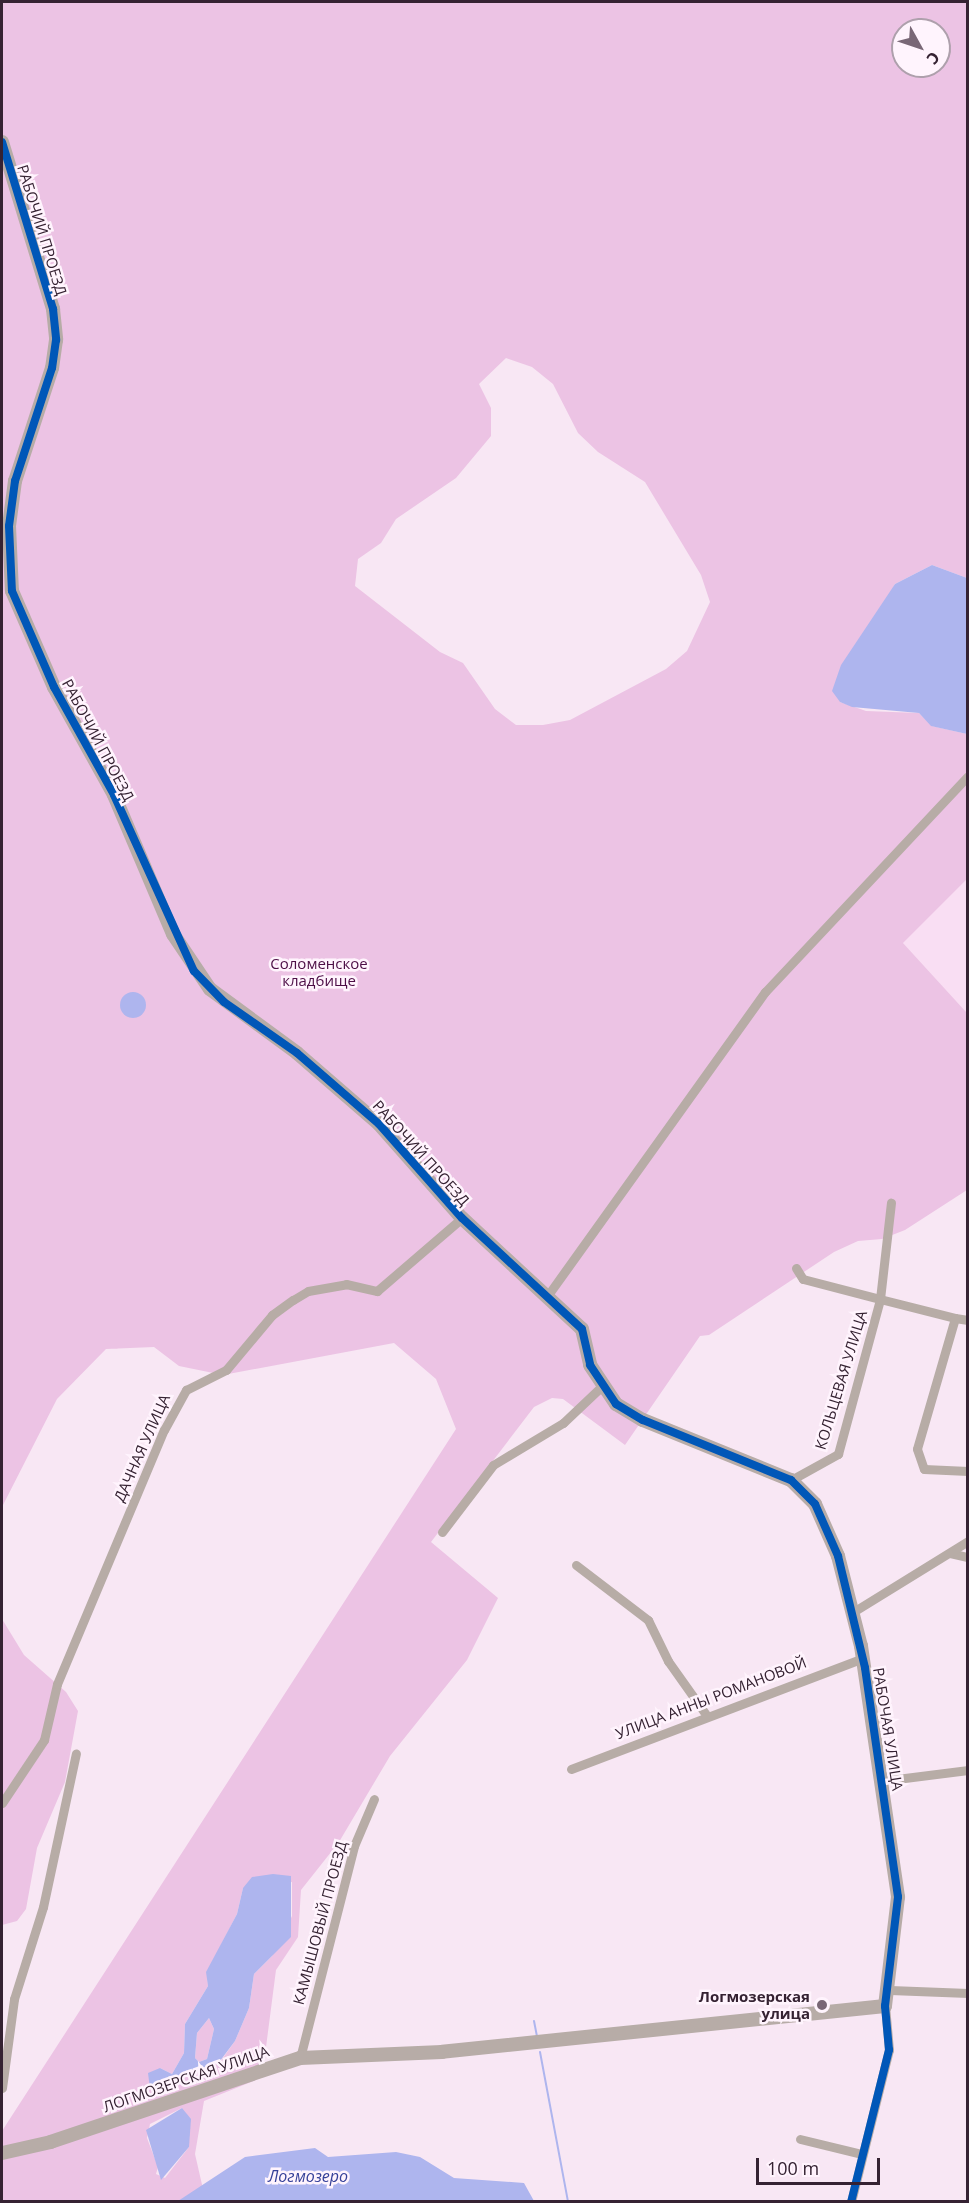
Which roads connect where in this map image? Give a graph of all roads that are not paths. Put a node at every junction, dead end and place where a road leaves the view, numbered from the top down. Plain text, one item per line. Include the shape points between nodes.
1 (2, 142) edge
2 (968, 776) edge
3 (891, 1203) dead end
4 (462, 1218) junction
5 (796, 1268) dead end
6 (548, 1295) junction
7 (880, 1299) junction
8 (955, 1318) junction
9 (968, 1320) edge
10 (601, 1387) junction
11 (968, 1471) edge
12 (791, 1480) junction
13 (442, 1532) dead end
14 (968, 1541) edge
15 (950, 1553) junction
16 (968, 1557) edge
17 (576, 1565) dead end
18 (853, 1612) junction
19 (863, 1658) junction
20 (707, 1716) junction
21 (76, 1753) dead end
22 (571, 1769) dead end
23 (968, 1770) edge
24 (881, 1781) junction
25 (374, 1798) dead end
26 (2, 1803) edge
27 (890, 1990) junction
28 (963, 1992) edge
29 (968, 1999) edge
30 (885, 2006) junction
31 (300, 2058) junction
32 (2, 2088) edge
33 (800, 2139) dead end
34 (2, 2153) edge
35 (862, 2154) junction
36 (851, 2202) edge

1 - 4 street, РАБОЧИЙ ПРОЕЗД via 52,309 56,340 52,368 15,481 9,526 12,591 54,687 114,795 173,934 194,971 224,1002 297,1053 379,1124
2 - 6 street via 765,992
3 - 7 street, КОЛЬЦЕВАЯ УЛИЦА
4 - 6 street, РАБОЧИЙ ПРОЕЗД
4 - 26 street, ДАЧНАЯ УЛИЦА via 377,1291 346,1284 308,1291 293,1300 272,1315 226,1370 186,1390 164,1430 57,1684 44,1740
5 - 7 street via 803,1279
6 - 10 street, РАБОЧИЙ ПРОЕЗД via 582,1329 590,1365
7 - 8 street, КОЛЬЦЕВАЯ УЛИЦА
7 - 12 street, КОЛЬЦЕВАЯ УЛИЦА via 838,1454
8 - 9 street, КОЛЬЦЕВАЯ УЛИЦА
8 - 11 street via 917,1449 924,1469
10 - 12 street, РАБОЧАЯ УЛИЦА via 616,1404 643,1420
10 - 13 street via 563,1423 493,1465
12 - 18 street, РАБОЧАЯ УЛИЦА via 815,1504 824,1522
14 - 15 street
15 - 16 street
15 - 18 street
17 - 20 street via 648,1620 668,1660
18 - 19 street, РАБОЧАЯ УЛИЦА
19 - 20 street, УЛИЦА АННЫ РОМАНОВОЙ
19 - 24 street, РАБОЧАЯ УЛИЦА
20 - 22 street, УЛИЦА АННЫ РОМАНОВОЙ
21 - 32 street via 43,1906 14,1999
23 - 24 street
24 - 27 street, РАБОЧАЯ УЛИЦА via 898,1897
25 - 31 street, КАМЫШОВЫЙ ПРОЕЗД via 354,1846
27 - 28 street
27 - 30 street, РАБОЧАЯ УЛИЦА
28 - 29 street
30 - 31 street, ЛОГМОЗЕРСКАЯ УЛИЦА via 442,2052
30 - 35 street, РАБОЧАЯ УЛИЦА via 889,2050
31 - 34 street, ЛОГМОЗЕРСКАЯ УЛИЦА via 74,2135
33 - 35 street
35 - 36 street, РАБОЧАЯ УЛИЦА

